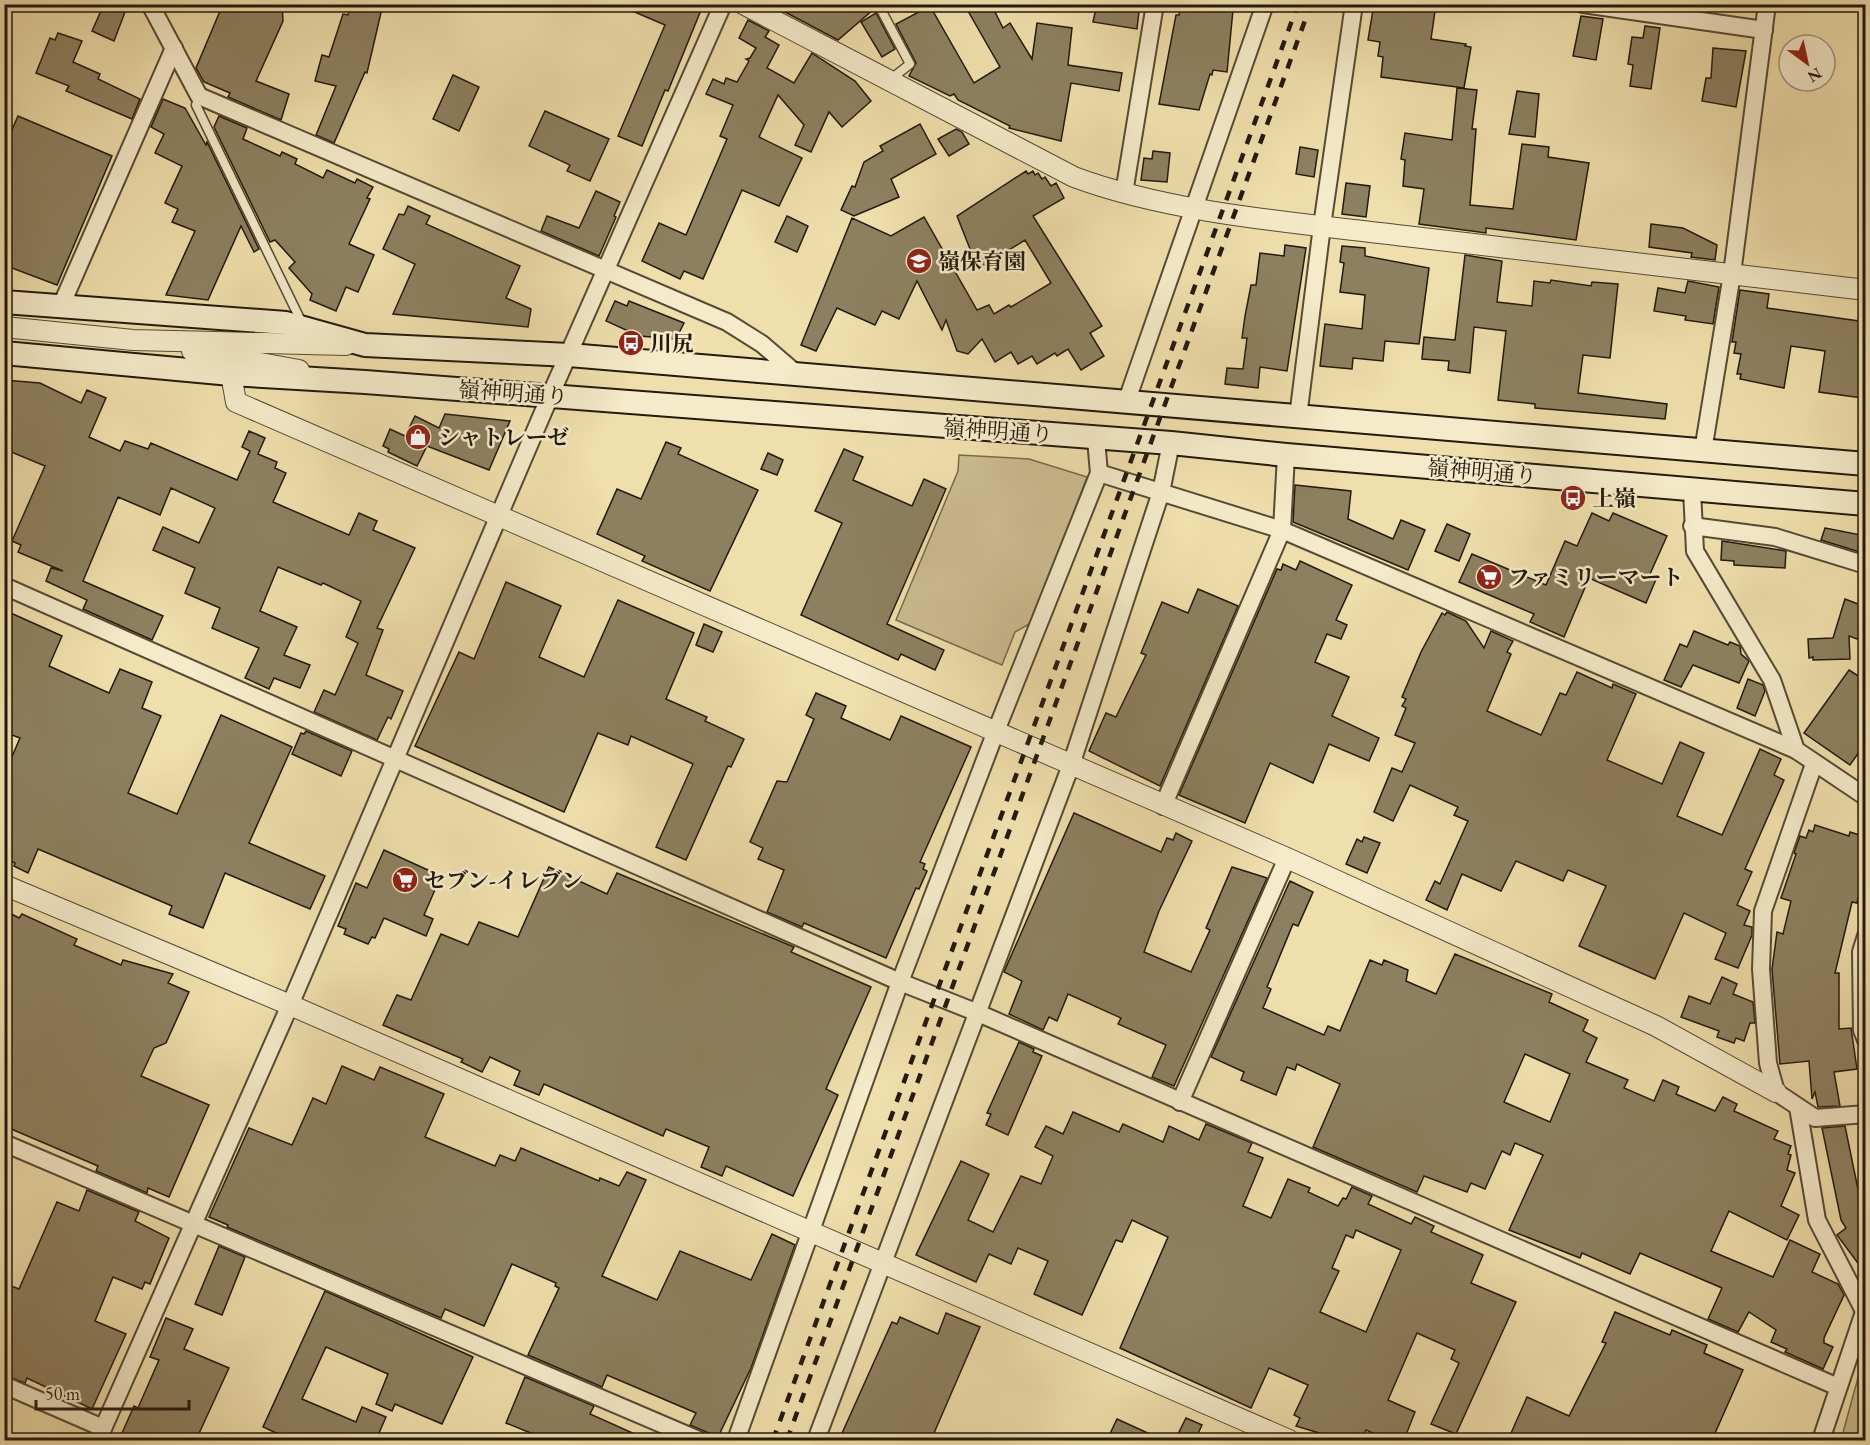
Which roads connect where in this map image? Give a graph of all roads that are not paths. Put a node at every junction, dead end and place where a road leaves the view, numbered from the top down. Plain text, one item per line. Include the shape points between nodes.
1 (150, 4) edge
2 (723, 4) edge
3 (743, 4) edge
4 (878, 4) edge
5 (1155, 4) edge
6 (1265, 4) edge
7 (1354, 4) edge
8 (1583, 4) edge
9 (1767, 4) edge
10 (1764, 30) junction
11 (174, 48) junction
12 (889, 81) junction
13 (199, 96) junction
14 (1124, 193) junction
15 (1192, 207) junction
16 (1322, 226) junction
17 (606, 272) junction
18 (1732, 274) junction
19 (1866, 290) edge
20 (4, 302) edge
21 (61, 306) junction
22 (4, 327) edge
23 (305, 328) junction
24 (133, 340) junction
25 (365, 345) junction
26 (4, 353) edge
27 (570, 355) junction
28 (231, 374) junction
29 (798, 375) junction
30 (365, 382) junction
31 (550, 396) junction
32 (1125, 403) junction
33 (1298, 417) junction
34 (1096, 439) junction
35 (1171, 443) junction
36 (1703, 451) junction
37 (1286, 455) junction
38 (1866, 464) edge
39 (1099, 472) junction
40 (1692, 490) junction
41 (1161, 492) junction
42 (1866, 504) edge
43 (499, 516) junction
44 (1692, 526) junction
45 (1282, 530) junction
46 (1866, 565) edge
47 (4, 586) edge
48 (996, 731) junction
49 (1796, 750) junction
50 (395, 758) junction
51 (1814, 764) junction
52 (1071, 765) junction
53 (1866, 797) edge
54 (1163, 806) junction
55 (1287, 858) junction
56 (4, 885) edge
57 (1866, 936) edge
58 (900, 982) junction
59 (290, 1005) junction
60 (978, 1013) junction
61 (1866, 1040) edge
62 (1776, 1092) junction
63 (1180, 1102) junction
64 (1798, 1107) junction
65 (1866, 1114) edge
66 (4, 1143) edge
67 (193, 1222) junction
68 (812, 1232) junction
69 (884, 1263) junction
70 (1864, 1307) edge
71 (1860, 1336) edge
72 (4, 1385) edge
73 (1838, 1387) junction
74 (104, 1436) edge
75 (699, 1440) edge
76 (736, 1440) edge
77 (816, 1440) edge
78 (1289, 1440) edge
79 (1821, 1440) edge

1 - 11 street
2 - 17 street
3 - 12 street
4 - 12 lane via 910,64
5 - 14 street
6 - 15 street
7 - 16 street
8 - 10 street
9 - 10 street
10 - 18 street
11 - 13 street
11 - 21 street
12 - 14 street via 1074,177
13 - 17 street
13 - 23 lane via 196,105
14 - 15 street
15 - 16 street
15 - 32 street
16 - 18 street
16 - 33 street
17 - 27 street
17 - 29 street via 727,322 762,344
18 - 19 street
18 - 36 street
20 - 21 main road
21 - 23 main road via 286,323
22 - 24 street, 嶺神明通り
23 - 25 main road
24 - 25 street, 嶺神明通り
24 - 30 street, 嶺神明通り
25 - 27 main road, 嶺神明通り
26 - 28 main road
27 - 29 main road, 嶺神明通り
27 - 31 street
28 - 30 main road
28 - 43 street via 236,402
29 - 32 main road, 嶺神明通り
30 - 31 main road, 嶺神明通り
31 - 34 main road, 嶺神明通り
31 - 43 street
32 - 33 main road, 嶺神明通り
33 - 36 main road, 嶺神明通り
34 - 35 main road, 嶺神明通り
34 - 39 street
35 - 37 main road, 嶺神明通り
35 - 41 street
36 - 38 main road, 嶺神明通り
37 - 40 main road, 嶺神明通り
37 - 45 street
39 - 41 street
39 - 48 street
40 - 42 main road, 嶺神明通り
40 - 44 street
41 - 45 street
41 - 52 street
43 - 48 street
43 - 50 street
44 - 46 street via 1775,537
44 - 49 street via 1695,551 1772,680
45 - 49 street
45 - 54 street
47 - 50 street
48 - 52 street
48 - 58 street
49 - 51 street
50 - 58 street
50 - 59 street
51 - 53 street
51 - 62 street via 1762,911 1761,969 1768,1063
52 - 54 street
52 - 60 street
54 - 55 street
55 - 62 street via 1656,1026
55 - 63 street
56 - 59 street
57 - 61 street via 1861,952 1862,1030
58 - 60 street
58 - 68 street
59 - 67 street
59 - 68 street
60 - 63 street
60 - 69 street
62 - 64 street
63 - 73 street
64 - 65 street via 1815,1118
64 - 70 street via 1817,1220
66 - 67 street
67 - 74 street
67 - 75 street
68 - 69 street
68 - 76 street
69 - 77 street
69 - 78 street
70 - 71 street
71 - 73 street
72 - 74 street
73 - 79 street

